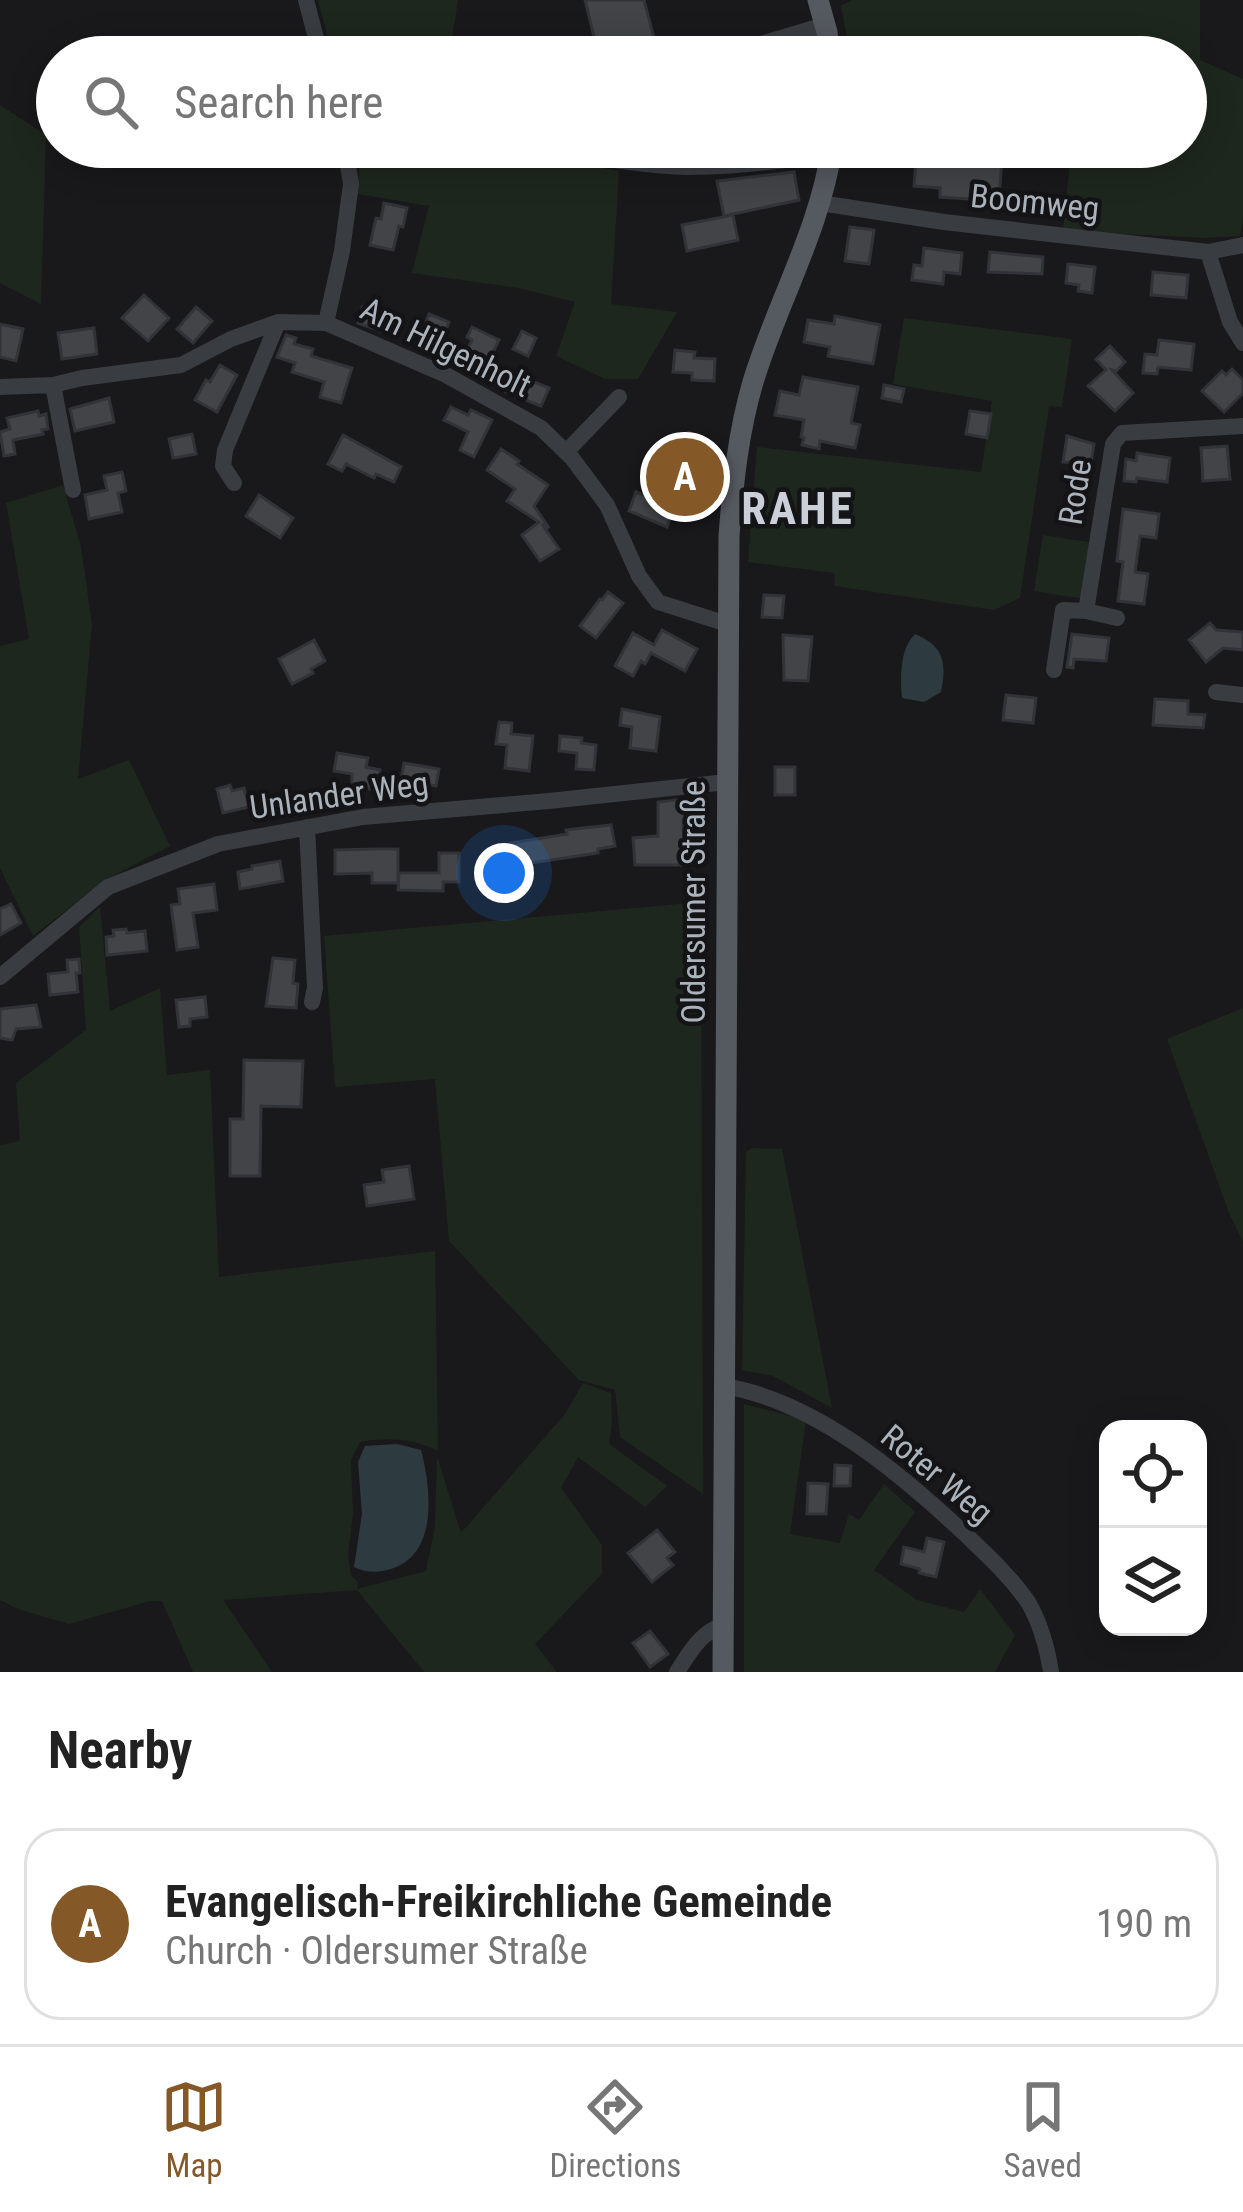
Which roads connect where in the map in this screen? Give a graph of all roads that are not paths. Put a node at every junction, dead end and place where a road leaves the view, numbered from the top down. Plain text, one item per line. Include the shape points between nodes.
1 (306, 0) edge
2 (818, 0) edge
3 (825, 25) junction
4 (315, 36) edge
5 (788, 36) edge
6 (827, 36) edge
7 (348, 168) edge
8 (827, 168) edge
9 (820, 203) junction
10 (1243, 245) edge
11 (1208, 252) junction
12 (278, 322) junction
13 (326, 323) junction
14 (1243, 344) edge
15 (53, 385) junction
16 (0, 387) edge
17 (620, 397) dead end
18 (1243, 426) edge
19 (566, 452) junction
20 (234, 483) dead end
21 (73, 490) dead end
22 (1086, 611) junction
23 (1117, 618) dead end
24 (728, 624) junction
25 (1054, 670) dead end
26 (1216, 692) dead end
27 (1243, 695) edge
28 (727, 782) junction
29 (307, 827) junction
30 (0, 977) edge
31 (312, 1002) dead end
32 (723, 1386) junction
33 (723, 1625) junction
34 (677, 1672) edge
35 (723, 1672) edge
36 (1051, 1672) edge

1 - 4 street
2 - 3 main road
3 - 5 street
3 - 6 main road
7 - 13 street
8 - 9 main road, Oldersumer Straße
9 - 11 street, Boomweg
9 - 24 main road, Oldersumer Straße via 752,384 736,453
10 - 11 street, Boomweg
11 - 14 street
12 - 13 street
12 - 15 street via 181,365
12 - 20 street via 225,450 223,466
13 - 19 street, Am Hilgenholt via 446,375 542,428
15 - 16 street
15 - 21 street
17 - 19 street
18 - 22 street, Rode via 1122,433
19 - 24 street, Am Hilgenholt via 607,505 658,602
22 - 23 street
22 - 25 street via 1063,610
24 - 28 main road, Oldersumer Straße
26 - 27 street
28 - 29 street, Unlander Weg
28 - 32 main road, Oldersumer Straße
29 - 30 street, Unlander Weg via 218,844 108,887
29 - 31 street
32 - 33 main road, Oldersumer Straße
32 - 36 street, Roter Weg via 823,1422 913,1486 1028,1603
33 - 34 street via 698,1641
33 - 35 main road, Oldersumer Straße

